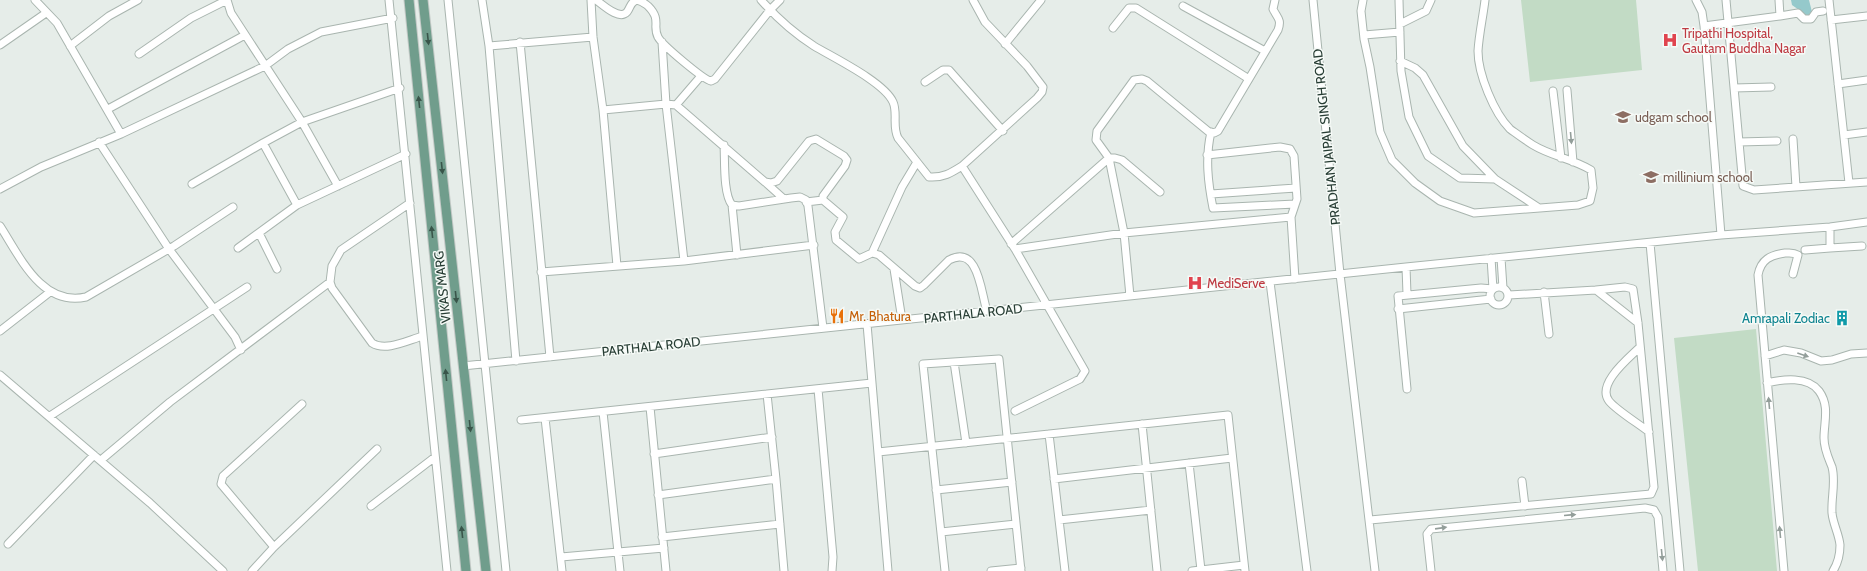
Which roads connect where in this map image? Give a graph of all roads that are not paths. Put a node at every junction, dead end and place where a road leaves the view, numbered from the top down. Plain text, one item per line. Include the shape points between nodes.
1 (35, 0) edge
2 (138, 0) edge
3 (390, 0) edge
4 (409, 0) edge
5 (423, 0) edge
6 (448, 0) edge
7 (482, 0) edge
8 (591, 0) edge
9 (596, 0) edge
10 (637, 0) edge
11 (761, 0) edge
12 (780, 0) edge
13 (973, 0) edge
14 (1041, 0) edge
15 (1275, 0) edge
16 (1312, 0) edge
17 (1363, 0) edge
18 (1399, 0) edge
19 (1431, 0) edge
20 (1485, 0) edge
21 (1696, 0) edge
22 (1726, 0) edge
23 (1779, 0) edge
24 (1829, 0) edge
25 (1183, 6) dead end
26 (770, 10) junction
27 (1823, 11) dead end
28 (46, 13) junction
29 (1780, 16) junction
30 (1867, 16) edge
31 (393, 18) junction
32 (1831, 20) junction
33 (1728, 23) junction
34 (1400, 24) junction
35 (1704, 26) junction
36 (1113, 28) dead end
37 (1400, 32) junction
38 (245, 35) junction
39 (1364, 35) junction
40 (593, 37) junction
41 (520, 42) junction
42 (662, 42) junction
43 (1005, 44) junction
44 (0, 45) edge
45 (70, 46) junction
46 (489, 46) junction
47 (1265, 51) junction
48 (139, 54) dead end
49 (1400, 61) junction
50 (265, 66) junction
51 (701, 76) junction
52 (1249, 79) junction
53 (1867, 80) edge
54 (925, 82) dead end
55 (1838, 84) junction
56 (1771, 86) dead end
57 (400, 88) junction
58 (1734, 88) junction
59 (1567, 90) dead end
60 (1553, 91) dead end
61 (666, 104) junction
62 (676, 105) junction
63 (108, 109) junction
64 (604, 110) junction
65 (302, 122) junction
66 (1002, 131) junction
67 (1211, 132) junction
68 (1867, 132) edge
69 (121, 134) junction
70 (1844, 134) junction
71 (1793, 139) dead end
72 (1776, 141) dead end
73 (99, 142) junction
74 (1739, 142) junction
75 (263, 143) junction
76 (724, 145) junction
77 (406, 154) junction
78 (1207, 155) junction
79 (1109, 158) junction
80 (1561, 158) junction
81 (917, 162) junction
82 (1574, 162) junction
83 (962, 166) junction
84 (1495, 179) junction
85 (765, 182) junction
86 (1867, 182) edge
87 (1849, 183) junction
88 (192, 184) dead end
89 (338, 186) junction
90 (1796, 187) junction
91 (0, 188) edge
92 (1296, 188) junction
93 (1160, 192) dead end
94 (1211, 194) junction
95 (784, 199) junction
96 (822, 200) junction
97 (806, 202) junction
98 (410, 203) junction
99 (1295, 204) junction
100 (297, 205) junction
101 (732, 205) junction
102 (233, 207) dead end
103 (1539, 208) junction
104 (1291, 217) junction
105 (1867, 222) edge
106 (0, 226) edge
107 (1830, 227) junction
108 (259, 232) junction
109 (1124, 233) junction
110 (1721, 235) junction
111 (1650, 243) junction
112 (814, 245) junction
113 (1013, 246) junction
114 (1862, 246) dead end
115 (238, 248) dead end
116 (1830, 248) junction
117 (169, 249) junction
118 (1805, 250) dead end
119 (872, 253) junction
120 (737, 254) junction
121 (1491, 258) junction
122 (1501, 258) junction
123 (684, 261) junction
124 (617, 266) junction
125 (1406, 267) junction
126 (277, 269) dead end
127 (894, 269) junction
128 (541, 272) junction
129 (1340, 274) junction
130 (1792, 274) dead end
131 (1295, 279) junction
132 (330, 282) junction
133 (1270, 282) junction
134 (247, 287) dead end
135 (1503, 288) junction
136 (1493, 289) junction
137 (1596, 290) junction
138 (50, 292) junction
139 (1544, 292) junction
140 (1407, 294) junction
141 (1509, 295) junction
142 (1130, 296) junction
143 (1491, 299) junction
144 (1046, 305) junction
145 (213, 309) junction
146 (1398, 309) junction
147 (986, 311) junction
148 (902, 320) junction
149 (1638, 323) junction
150 (867, 324) junction
151 (823, 328) junction
152 (0, 331) edge
153 (1549, 334) dead end
154 (423, 336) junction
155 (1640, 347) junction
156 (241, 350) junction
157 (1867, 354) edge
158 (1765, 356) junction
159 (550, 357) junction
160 (516, 361) junction
161 (954, 362) junction
162 (486, 364) junction
163 (463, 366) junction
164 (0, 375) edge
165 (872, 383) junction
166 (1767, 383) junction
167 (818, 389) junction
168 (1407, 389) dead end
169 (767, 394) junction
170 (302, 404) dead end
171 (650, 407) junction
172 (1015, 411) dead end
173 (603, 412) junction
174 (50, 416) junction
175 (545, 418) junction
176 (521, 420) dead end
177 (1142, 424) junction
178 (1649, 432) junction
179 (1049, 434) junction
180 (772, 437) junction
181 (1008, 439) junction
182 (966, 443) junction
183 (932, 447) junction
184 (377, 449) dead end
185 (878, 452) junction
186 (654, 454) junction
187 (94, 455) junction
188 (435, 457) junction
189 (1232, 458) junction
190 (101, 460) junction
191 (1189, 463) junction
192 (1146, 468) junction
193 (776, 478) junction
194 (1054, 478) junction
195 (1012, 482) junction
196 (1522, 482) dead end
197 (936, 490) junction
198 (658, 495) junction
199 (371, 506) dead end
200 (1525, 506) junction
201 (1151, 510) junction
202 (1059, 520) junction
203 (1370, 520) junction
204 (780, 524) junction
205 (1016, 524) junction
206 (941, 532) junction
207 (662, 537) junction
208 (8, 544) dead end
209 (274, 547) junction
210 (664, 548) junction
211 (618, 552) junction
212 (561, 557) junction
213 (1244, 568) edge
214 (1021, 569) edge
215 (1201, 570) junction
216 (223, 571) edge
217 (252, 571) edge
218 (447, 571) edge
219 (466, 571) edge
220 (486, 571) edge
221 (506, 571) edge
222 (562, 571) edge
223 (620, 571) edge
224 (666, 571) edge
225 (784, 571) edge
226 (832, 571) edge
227 (888, 571) edge
228 (945, 571) edge
229 (991, 571) edge
230 (1065, 571) edge
231 (1157, 571) edge
232 (1192, 571) edge
233 (1307, 571) edge
234 (1375, 571) edge
235 (1431, 571) edge
236 (1663, 571) edge
237 (1680, 571) edge
238 (1784, 571) edge
239 (1833, 571) edge

1 - 28 street
2 - 45 street via 109,16
3 - 31 street
219 -> 4 main road, VIKAS MARG
5 -> 163 main road, VIKAS MARG
6 - 162 street
7 - 46 street
8 - 40 street
9 - 10 street via 616,14 622,15
10 - 42 street via 653,11 657,33
11 - 26 street
12 - 26 street
13 - 43 street via 985,22
14 - 43 street
15 - 47 street via 1273,9 1280,18 1280,24
16 - 129 street, PRADHAN JAIPAL SINGH ROAD
17 - 39 street via 1361,11
18 - 34 street
19 - 34 street via 1426,11
20 - 80 street via 1478,52 1481,76 1494,105 1510,128 1533,145
21 - 35 street via 1702,12
22 - 33 street
23 - 29 street
24 - 32 street
25 - 47 street
26 - 51 street via 715,79 706,81
26 - 81 street via 813,45 874,83 890,98 894,103 894,130
27 - 29 street via 1816,12 1811,19 1804,19 1798,13
28 - 44 street
28 - 45 street via 57,23
29 - 33 street
30 - 32 street
31 - 50 street via 321,32
31 - 57 street
32 - 55 street
33 - 35 street
33 - 58 street
34 - 37 street
35 - 110 street
36 - 52 street via 1129,8 1136,8
37 - 39 street
37 - 49 street
38 - 48 street via 231,13 227,0 191,18
38 - 50 street
38 - 63 street
39 - 103 street via 1380,132 1392,160 1415,183 1440,201 1474,212
40 - 41 street
40 - 64 street
41 - 46 street
41 - 128 street
42 - 51 street
42 - 61 street
43 - 66 street via 1043,87 1037,98
45 - 63 street
46 - 160 street
47 - 52 street
49 - 84 street via 1423,75 1463,146
49 - 84 street via 1409,117 1428,156 1460,178
50 - 65 street
50 - 69 street
51 - 62 street
52 - 67 street via 1218,131
53 - 55 street
54 - 66 street via 942,70 949,70
55 - 70 street
56 - 58 street
57 - 65 street
57 - 77 street
58 - 74 street
59 -> 82 street
60 - 80 street
61 - 62 street
61 - 64 street
61 - 123 street
62 - 76 street
63 - 69 street
64 - 124 street
65 - 75 street
65 - 89 street
66 - 83 street
67 - 78 street
67 - 79 street via 1147,81 1134,80 1097,131 1096,140
68 - 70 street
69 - 73 street
70 - 87 street
71 - 90 street
72 - 74 street
73 - 91 street
73 - 117 street
74 - 90 street via 1743,186 1754,190
75 - 88 street
75 - 100 street
76 - 85 street
76 - 101 street via 728,200
77 - 89 street
77 - 98 street
78 - 92 street via 1290,148 1294,156
78 - 94 street
79 - 93 street via 1122,160
79 - 109 street
79 - 113 street
80 - 82 street
81 - 83 street via 930,177 938,178
81 - 119 street via 902,187
82 - 103 street via 1591,170 1593,188 1590,201 1578,205
83 - 113 street
84 - 103 street
85 - 95 street
85 - 96 street via 777,181 809,141 816,139 847,160
86 - 87 street
87 - 90 street
89 - 100 street
92 - 94 street
92 - 99 street
94 - 99 street via 1213,208 1216,209
95 - 97 street via 800,197
95 - 101 street
96 - 97 street
96 - 119 street via 843,217 835,232 836,240 859,259
97 - 112 street
98 - 132 street via 341,250 332,266
98 - 154 street
99 - 104 street
100 - 108 street
101 - 120 street
102 - 117 street
104 - 109 street
104 - 131 street
105 - 107 street, PARTHALA ROAD
106 - 138 street via 22,260 42,286
107 - 110 street, PARTHALA ROAD
107 - 116 street
108 - 115 street
108 - 126 street
109 - 113 street
109 - 142 street
110 - 111 street, PARTHALA ROAD
111 - 122 street, PARTHALA ROAD
111 - 237 street
112 - 120 street
112 - 151 street
113 - 144 street
114 - 116 street
116 - 118 street
117 - 138 street via 86,297 71,298
117 - 145 street
119 - 127 street via 879,255
120 - 123 street
121 - 122 street, PARTHALA ROAD
121 - 125 street, PARTHALA ROAD
121 - 136 street
122 - 135 street
123 - 124 street
124 - 128 street
125 - 129 street, PARTHALA ROAD
125 - 140 street
127 - 147 street via 920,288 949,260 962,257 970,261 980,278
127 - 148 street
128 - 159 street
129 - 131 street, PARTHALA ROAD
129 - 203 street, PRADHAN JAIPAL SINGH ROAD
130 - 158 street via 1798,257 1794,253 1769,257 1763,261 1759,269
131 - 133 street, PARTHALA ROAD
132 - 154 street via 350,314 377,346 385,347
132 - 156 street
133 - 142 street, PARTHALA ROAD
133 - 233 street
134 - 145 street
135 - 136 street
135 - 141 street
136 - 140 street
136 - 143 street
137 - 139 street
137 - 149 street
137 - 149 street via 1630,287
138 - 152 street
139 - 141 street
139 - 153 street
140 - 146 street via 1398,296
141 - 143 street via 1503,304 1497,305
142 - 144 street, PARTHALA ROAD
143 - 146 street
144 - 147 street, PARTHALA ROAD
144 - 172 street via 1083,365 1084,375
145 - 156 street via 235,337
145 - 174 street
146 - 168 street
147 - 148 street, PARTHALA ROAD
148 - 150 street, PARTHALA ROAD
149 - 155 street
150 - 151 street, PARTHALA ROAD
150 - 165 street
151 - 159 street, PARTHALA ROAD
154 - 188 street
155 - 178 street
155 - 178 street via 1609,379 1606,391 1610,402
156 - 190 street via 170,402
158 -> 157 street via 1784,350 1821,361 1851,354
158 - 166 street
159 - 160 street, PARTHALA ROAD
160 - 162 street, PARTHALA ROAD
161 - 181 street via 999,358
161 - 182 street
161 - 183 street via 923,364
162 - 163 street, PARTHALA ROAD
162 - 221 street
163 -> 220 main road, VIKAS MARG
164 - 174 street
165 - 167 street
165 - 185 street
238 -> 166 street
166 - 239 street via 1788,379 1805,382 1814,386 1823,398 1827,414 1825,450 1832,467 1833,478 1832,513 1840,544 1838,563
167 - 169 street
167 - 226 street via 833,557
169 - 171 street
169 - 180 street
170 - 209 street via 223,476 221,484
171 - 173 street
171 - 186 street
173 - 175 street
173 - 211 street
174 - 187 street
175 - 176 street
175 - 212 street
177 - 179 street
177 - 189 street via 1228,415
177 - 192 street
178 - 200 street via 1654,487 1651,494
179 - 181 street
179 - 194 street
180 - 186 street
180 - 193 street
181 - 182 street
181 - 195 street
182 - 183 street
183 - 185 street
183 - 197 street
184 - 209 street
185 - 227 street
186 - 198 street
187 - 190 street
187 - 208 street
188 - 199 street
188 - 218 street
189 - 191 street
189 - 213 street
190 - 216 street
191 - 192 street
191 - 215 street
192 - 194 street
192 - 201 street
193 - 198 street
193 - 204 street
194 - 202 street
195 - 197 street
195 - 205 street
196 - 200 street
197 - 206 street
198 - 207 street
200 - 203 street
201 - 202 street
201 - 231 street
202 - 230 street
203 - 234 street, PRADHAN JAIPAL SINGH ROAD
204 - 207 street
204 - 225 street
205 - 206 street
205 - 214 street
206 - 228 street
207 - 210 street
209 - 217 street
210 - 211 street
210 - 224 street
211 - 212 street
211 - 223 street
212 - 222 street
213 - 215 street
214 - 229 street
215 - 232 street
235 -> 236 street via 1427,534 1431,529 1645,508 1654,510 1658,517

